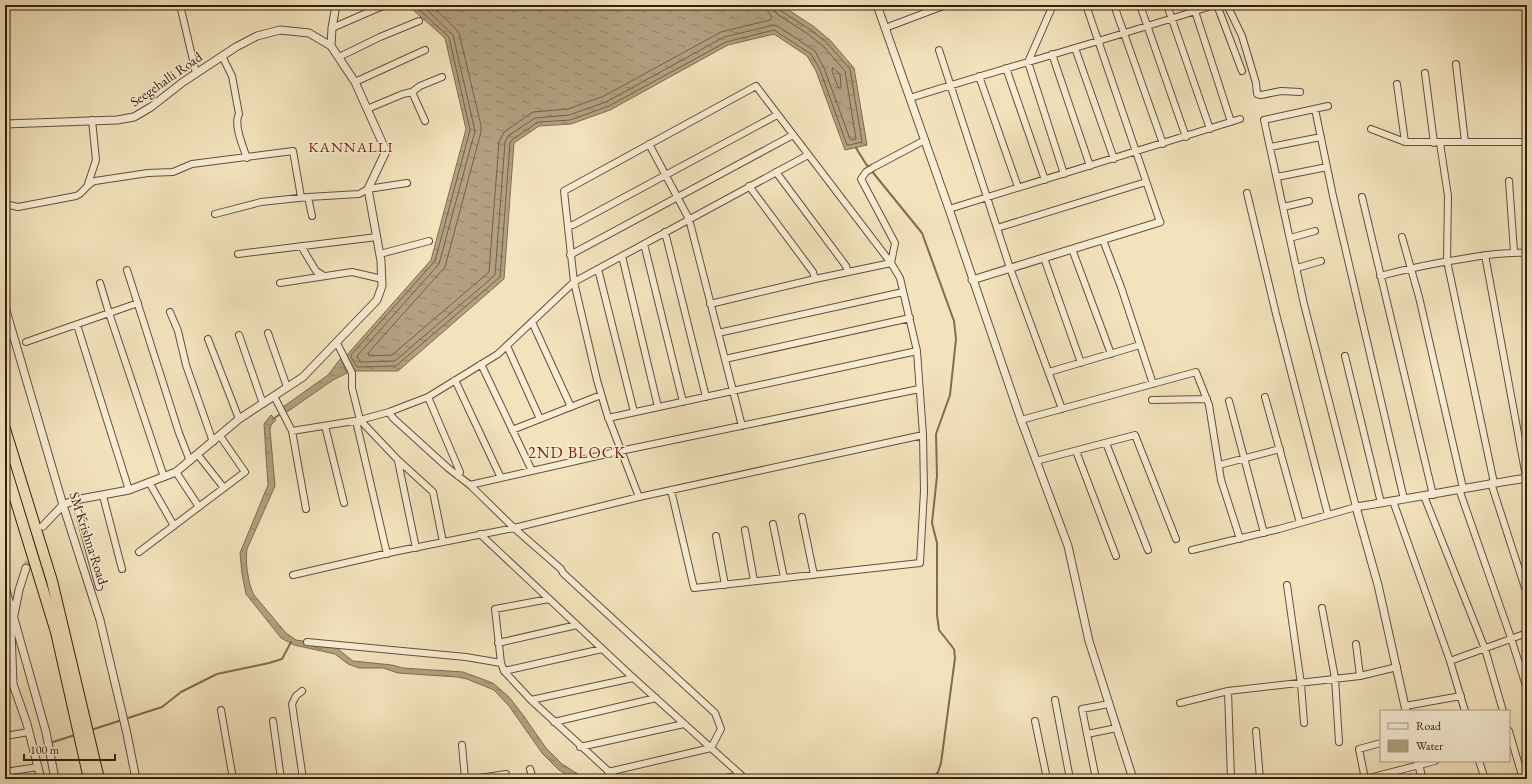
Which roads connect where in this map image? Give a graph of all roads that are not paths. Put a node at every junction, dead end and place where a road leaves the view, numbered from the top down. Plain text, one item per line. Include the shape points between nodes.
1 (180, 5) edge
2 (336, 5) edge
3 (385, 5) edge
4 (877, 5) edge
5 (946, 5) edge
6 (1053, 5) edge
7 (1086, 5) edge
8 (1114, 5) edge
9 (1140, 5) edge
10 (1167, 5) edge
11 (1215, 5) edge
12 (1227, 5) edge
13 (938, 6) edge
14 (1194, 8) edge
15 (1172, 19) junction
16 (419, 20) dead end
17 (1147, 26) junction
18 (332, 28) junction
19 (885, 28) junction
20 (1124, 33) junction
21 (1098, 41) junction
22 (331, 46) junction
23 (1076, 48) junction
24 (425, 50) dead end
25 (939, 50) dead end
26 (1052, 54) junction
27 (222, 56) junction
28 (339, 57) junction
29 (1028, 62) junction
30 (1456, 64) dead end
31 (1006, 68) junction
32 (1242, 71) dead end
33 (196, 73) junction
34 (1424, 73) dead end
35 (979, 76) junction
36 (442, 77) dead end
37 (355, 82) junction
38 (1397, 84) dead end
39 (950, 85) junction
40 (412, 92) junction
41 (1300, 92) dead end
42 (910, 98) junction
43 (1328, 106) dead end
44 (367, 109) junction
45 (1315, 109) junction
46 (777, 115) junction
47 (1240, 119) dead end
48 (92, 120) junction
49 (425, 121) dead end
50 (1231, 122) junction
51 (5, 124) edge
52 (1210, 129) junction
53 (1370, 129) dead end
54 (793, 135) junction
55 (1186, 136) junction
56 (1321, 137) junction
57 (925, 140) junction
58 (1405, 142) junction
59 (1465, 142) junction
60 (1527, 142) edge
61 (1437, 143) junction
62 (649, 144) junction
63 (1162, 144) junction
64 (1270, 147) junction
65 (1136, 152) junction
66 (808, 155) junction
67 (247, 158) junction
68 (1114, 159) junction
69 (1090, 166) junction
70 (1327, 167) junction
71 (776, 172) junction
72 (1064, 174) junction
73 (666, 176) junction
74 (1277, 178) junction
75 (1045, 180) junction
76 (1509, 181) dead end
77 (1146, 182) junction
78 (407, 183) dead end
79 (88, 184) junction
80 (750, 186) junction
81 (1018, 188) junction
82 (368, 189) junction
83 (1247, 193) dead end
84 (301, 197) junction
85 (308, 197) junction
86 (677, 197) junction
87 (987, 197) junction
88 (1362, 198) dead end
89 (1309, 201) dead end
90 (5, 204) edge
91 (1283, 207) junction
92 (949, 209) junction
93 (215, 214) dead end
94 (312, 216) dead end
95 (689, 220) junction
96 (1160, 222) joint
97 (568, 226) junction
98 (997, 228) junction
99 (1315, 231) dead end
100 (665, 232) junction
101 (1402, 236) dead end
102 (377, 237) junction
103 (1290, 238) junction
104 (1103, 240) junction
105 (429, 241) dead end
106 (644, 244) junction
107 (301, 246) junction
108 (1072, 249) junction
109 (1514, 252) junction
110 (1527, 253) edge
111 (238, 254) dead end
112 (380, 254) junction
113 (570, 255) junction
114 (1484, 255) junction
115 (622, 256) junction
116 (1044, 258) junction
117 (1321, 261) dead end
118 (1447, 261) junction
119 (891, 264) junction
120 (1010, 268) junction
121 (1297, 268) junction
122 (1410, 268) junction
123 (598, 269) junction
124 (127, 270) dead end
125 (848, 272) junction
126 (324, 276) junction
127 (1380, 276) junction
128 (382, 279) junction
129 (815, 279) junction
130 (972, 280) junction
131 (574, 282) junction
132 (100, 283) dead end
133 (280, 283) dead end
134 (903, 292) junction
135 (138, 303) junction
136 (710, 304) junction
137 (5, 307) edge
138 (170, 312) dead end
139 (109, 313) junction
140 (910, 318) junction
141 (532, 322) junction
142 (77, 325) junction
143 (268, 333) dead end
144 (718, 333) junction
145 (239, 335) dead end
146 (208, 339) dead end
147 (26, 342) dead end
148 (337, 343) junction
149 (1140, 345) junction
150 (506, 346) junction
151 (917, 351) junction
152 (1111, 354) junction
153 (1345, 356) dead end
154 (725, 359) junction
155 (1081, 363) junction
156 (481, 364) junction
157 (1048, 372) junction
158 (455, 380) junction
159 (1153, 384) junction
160 (287, 387) junction
161 (919, 389) junction
162 (733, 391) junction
163 (601, 395) junction
164 (274, 396) junction
165 (428, 396) junction
166 (706, 397) junction
167 (1265, 397) dead end
168 (1208, 399) junction
169 (1152, 400) dead end
170 (1229, 401) dead end
171 (683, 402) junction
172 (263, 404) junction
173 (571, 407) junction
174 (658, 407) junction
175 (1062, 409) junction
176 (389, 412) junction
177 (634, 412) junction
178 (608, 418) junction
179 (239, 419) junction
180 (540, 419) junction
181 (358, 420) junction
182 (1021, 420) junction
183 (325, 426) junction
184 (742, 426) junction
185 (5, 429) edge
186 (512, 430) junction
187 (292, 431) junction
188 (923, 435) junction
189 (220, 436) junction
190 (213, 442) junction
191 (1106, 443) junction
192 (1280, 450) junction
193 (620, 451) junction
194 (1076, 451) junction
195 (198, 455) junction
196 (1244, 459) junction
197 (398, 460) junction
198 (190, 461) junction
199 (1036, 461) junction
200 (1219, 465) junction
201 (5, 466) edge
202 (532, 471) junction
203 (176, 472) junction
204 (458, 476) junction
205 (164, 477) junction
206 (501, 478) junction
207 (1527, 479) edge
208 (150, 482) junction
209 (1493, 483) junction
210 (470, 485) junction
211 (224, 488) junction
212 (1461, 488) junction
213 (129, 490) junction
214 (671, 490) junction
215 (1433, 495) junction
216 (103, 496) junction
217 (1424, 496) junction
218 (639, 497) junction
219 (1404, 499) junction
220 (75, 500) junction
221 (1393, 501) junction
222 (344, 502) dead end
223 (1381, 503) junction
224 (63, 505) junction
225 (199, 507) junction
226 (1356, 507) junction
227 (306, 508) dead end
228 (1328, 515) junction
229 (802, 518) dead end
230 (1300, 523) junction
231 (773, 524) dead end
232 (43, 526) dead end
233 (174, 526) junction
234 (514, 528) junction
235 (745, 530) dead end
236 (1264, 533) junction
237 (480, 534) junction
238 (716, 536) dead end
239 (1240, 539) junction
240 (1176, 540) dead end
241 (443, 542) junction
242 (416, 548) junction
243 (1148, 550) dead end
244 (1192, 550) dead end
245 (139, 552) dead end
246 (387, 554) junction
247 (1116, 556) dead end
248 (26, 568) tunnel mouth
249 (122, 569) dead end
250 (293, 575) dead end
251 (814, 575) junction
252 (784, 578) junction
253 (754, 582) junction
254 (725, 585) junction
255 (1287, 585) dead end
256 (5, 587) edge
257 (99, 587) dead end
258 (1527, 594) edge
259 (549, 599) junction
260 (1322, 608) dead end
261 (15, 618) junction
262 (577, 625) junction
263 (8, 631) edge
264 (1527, 633) edge
265 (1511, 638) junction
266 (307, 642) dead end
267 (498, 643) junction
268 (1356, 644) dead end
269 (602, 649) junction
270 (1485, 649) junction
271 (1450, 661) junction
272 (501, 663) junction
273 (1396, 667) junction
274 (504, 671) junction
275 (1360, 676) junction
276 (633, 678) junction
277 (1335, 678) junction
278 (1301, 684) junction
279 (1527, 688) edge
280 (302, 691) dead end
281 (1228, 691) junction
282 (1461, 696) junction
283 (656, 698) junction
284 (531, 700) junction
285 (1055, 700) dead end
286 (1180, 703) dead end
287 (1109, 704) junction
288 (1405, 708) edge
289 (221, 710) dead end
290 (1465, 710) edge
291 (1503, 710) edge
292 (273, 721) dead end
293 (1035, 721) dead end
294 (554, 722) junction
295 (1304, 723) dead end
296 (684, 724) junction
297 (1117, 728) junction
298 (1256, 731) dead end
299 (29, 732) junction
300 (1087, 734) junction
301 (1510, 734) edge
302 (5, 736) edge
303 (1339, 742) dead end
304 (1380, 743) edge
305 (462, 745) dead end
306 (580, 746) junction
307 (711, 748) junction
308 (1479, 762) edge
309 (1418, 763) edge
310 (38, 767) junction
311 (530, 769) dead end
312 (5, 772) edge
313 (608, 772) junction
314 (502, 776) edge
315 (94, 778) edge
316 (41, 779) edge
317 (56, 779) edge
318 (136, 779) edge
319 (233, 779) edge
320 (281, 779) edge
321 (303, 779) edge
322 (465, 779) edge
323 (472, 779) edge
324 (533, 779) edge
325 (617, 779) edge
326 (720, 779) edge
327 (1047, 779) edge
328 (1070, 779) edge
329 (1096, 779) edge
330 (1133, 779) edge
331 (1231, 779) edge
332 (1260, 779) edge
333 (1365, 779) edge
334 (1422, 779) edge
335 (1485, 779) edge
336 (1523, 779) edge

1 - 33 street
2 - 18 street
3 - 18 street
4 - 19 street
5 - 13 street
6 - 29 street
7 - 21 street
8 - 20 street
9 - 17 street
10 - 15 street
11 - 14 street
11 - 32 street
12 - 41 street via 1242,36 1257,94
13 - 19 street
14 - 15 street
14 - 50 street
15 - 17 street
15 - 52 street
16 - 28 street
17 - 20 street
17 - 55 street
18 - 22 street
19 - 42 street
20 - 21 street
20 - 63 street
21 - 23 street
21 - 65 street
22 - 27 street, Seegehalli Road via 309,34 280,30 257,36
22 - 28 street
23 - 26 street
23 - 68 street
24 - 37 street
25 - 39 street
26 - 29 street
26 - 69 street
27 - 33 street, Seegehalli Road
27 - 67 street via 232,76 239,114 236,120
28 - 37 street
29 - 31 street
29 - 72 street
30 - 59 street
31 - 35 street
31 - 75 street
33 - 48 street, Seegehalli Road via 134,117
34 - 61 street
35 - 39 street
35 - 81 street
36 - 40 street
37 - 44 street
38 - 58 street
39 - 42 street
39 - 87 street
40 - 44 street
40 - 49 street
42 - 57 street
43 - 45 street
44 - 82 street via 386,151
45 - 56 street
45 - 64 street via 1264,120
46 - 54 street
46 - 62 street via 756,86
46 - 73 street
47 - 50 street
48 - 51 street, Seegehalli Road
48 - 79 street via 96,160
50 - 52 street
52 - 55 street
53 - 58 street
54 - 66 street
54 - 86 street
55 - 63 street
56 - 64 street
56 - 70 street
57 - 92 street
57 - 119 street via 870,169 862,179 895,243
58 - 61 street
59 - 60 street
59 - 61 street
61 - 118 street via 1448,196
62 - 73 street
62 - 97 street via 564,191
63 - 65 street
64 - 74 street
65 - 68 street
65 - 77 street
66 - 71 street
66 - 119 street
67 - 79 street via 192,164 173,172 145,173
67 - 84 street via 292,151
68 - 69 street
69 - 72 street
70 - 74 street
70 - 219 street
71 - 80 street
71 - 125 street
72 - 75 street
73 - 86 street
73 - 97 street
74 - 91 street
75 - 81 street
76 - 109 street
77 - 96 street
77 - 98 street
78 - 82 street
79 - 90 street via 76,196 18,207
80 - 95 street
80 - 129 street via 813,272
81 - 87 street
82 - 85 street via 359,194
82 - 102 street
83 - 228 street
84 - 85 street
84 - 93 street via 261,202
85 - 94 street
86 - 95 street
86 - 113 street
87 - 92 street
87 - 98 street
88 - 127 street
89 - 91 street
91 - 103 street
92 - 130 street
95 - 100 street
95 - 136 street
96 - 104 street
97 - 113 street
98 - 120 street
99 - 103 street
100 - 106 street
100 - 166 street
101 - 122 street
102 - 107 street
102 - 112 street
103 - 121 street
104 - 108 street
104 - 149 street
105 - 112 street
106 - 115 street
106 - 171 street
107 - 111 street
107 - 126 street via 316,271
108 - 116 street
108 - 152 street
109 - 110 street
109 - 114 street
112 - 128 street
113 - 131 street
114 - 118 street
114 - 207 street
115 - 123 street
115 - 174 street
116 - 120 street
116 - 155 street
117 - 121 street
118 - 122 street
118 - 209 street
119 - 125 street
119 - 134 street via 900,278
120 - 130 street
120 - 157 street
121 - 226 street
122 - 127 street
122 - 212 street via 1419,297
123 - 131 street
123 - 177 street
124 - 135 street
125 - 129 street
126 - 128 street via 352,272
126 - 133 street
127 - 215 street
128 - 148 street via 377,300
129 - 136 street
130 - 182 street
131 - 141 street
131 - 163 street
132 - 139 street
134 - 140 street
134 - 144 street
135 - 139 street
135 - 198 street
136 - 144 street
137 - 224 street, SM Krishna Road
138 - 190 street
139 - 142 street
139 - 205 street
140 - 151 street
140 - 154 street
141 - 150 street
141 - 173 street
142 - 147 street
142 - 213 street
143 - 160 street
144 - 154 street
145 - 172 street
146 - 179 street
148 - 160 street via 303,377
148 - 181 street via 352,373
149 - 152 street
149 - 159 street
150 - 156 street
150 - 180 street
151 - 161 street
151 - 162 street
152 - 155 street
153 - 223 street
154 - 162 street
155 - 157 street
156 - 158 street
156 - 186 street
157 - 175 street
158 - 165 street
158 - 206 street
159 - 168 street via 1196,372
159 - 175 street
160 - 164 street
161 - 184 street
161 - 188 street
162 - 166 street
162 - 184 street
163 - 173 street
163 - 178 street
164 - 172 street
164 - 187 street
165 - 176 street
165 - 204 street via 460,472
166 - 171 street
167 - 192 street
168 - 169 street
168 - 200 street
170 - 196 street
171 - 174 street
172 - 179 street
173 - 180 street
174 - 177 street
175 - 182 street
176 - 181 street
176 - 204 street
177 - 178 street
178 - 193 street
179 - 189 street
180 - 186 street
181 - 183 street
181 - 197 street
181 - 246 street
182 - 199 street
183 - 187 street
183 - 222 street
184 - 193 street
185 - 315 highway via 52,581
186 - 202 street
187 - 227 street
188 - 214 street
188 - 251 street via 924,491 920,563
189 - 190 street
189 - 211 street via 245,472
190 - 195 street
191 - 194 street
191 - 240 street via 1135,435
191 - 243 street
192 - 196 street
192 - 230 street
193 - 202 street
193 - 218 street
194 - 199 street
194 - 247 street
195 - 198 street
195 - 211 street
196 - 200 street
196 - 236 street
197 - 241 street via 433,492
197 - 242 street
198 - 203 street
199 - 287 street via 1068,546 1089,641
200 - 239 street via 1221,480
201 - 315 highway via 56,632
202 - 206 street
203 - 205 street
203 - 225 street
204 - 210 street
205 - 208 street
206 - 210 street
207 - 209 street
208 - 213 street
208 - 233 street
209 - 212 street
209 - 258 street
210 - 234 street
211 - 225 street
212 - 215 street
212 - 265 street
213 - 216 street
214 - 218 street
214 - 254 street via 694,588
215 - 217 street
216 - 220 street
216 - 249 street
217 - 219 street
217 - 270 street
218 - 234 street
219 - 221 street
220 - 224 street
220 - 257 street
221 - 223 street
221 - 271 street
223 - 226 street
224 - 232 street
224 - 318 street, SM Krishna Road via 100,620
225 - 233 street
226 - 228 street
226 - 273 street via 1378,585
228 - 230 street
229 - 251 street
230 - 236 street
231 - 252 street
233 - 245 street
234 - 237 street
234 - 307 street via 715,713 721,729
235 - 253 street
236 - 239 street
237 - 241 street
237 - 259 street
238 - 254 street
239 - 244 street
241 - 242 street
242 - 246 street
246 - 250 street
248 - 261 street via 19,590
251 - 252 street
252 - 253 street
253 - 254 street
255 - 278 street
256 - 261 street
259 - 262 street
259 - 267 street via 495,609
260 - 277 street
261 - 263 street
261 - 317 street
262 - 267 street
262 - 269 street
263 - 299 street via 13,684
264 - 265 street
265 - 270 street
265 - 279 street
266 - 272 street via 466,657
267 - 272 street
268 - 275 street
269 - 274 street
269 - 276 street
270 - 271 street
270 - 291 street
271 - 282 street
272 - 274 street
273 - 275 street
273 - 288 street
274 - 284 street
275 - 277 street
276 - 283 street
276 - 284 street
277 - 278 street
277 - 303 street
278 - 281 street
278 - 295 street
280 - 321 street via 292,704
281 - 286 street
281 - 331 street
282 - 288 street
282 - 290 street
283 - 294 street
283 - 296 street
284 - 294 street
285 - 328 street
287 - 297 street
287 - 300 street via 1082,709
289 - 319 street
292 - 320 street
293 - 327 street
294 - 306 street
296 - 306 street
296 - 307 street
297 - 300 street
297 - 330 street
298 - 332 street
299 - 302 street
299 - 310 street
300 - 329 street
301 - 336 street
304 - 333 street via 1360,749
305 - 322 street
306 - 313 street
307 - 313 street
307 - 326 street via 741,775
308 - 335 street
309 - 333 street
309 - 334 street
310 - 312 street
310 - 316 street
311 - 324 street
313 - 325 street
314 - 323 street

